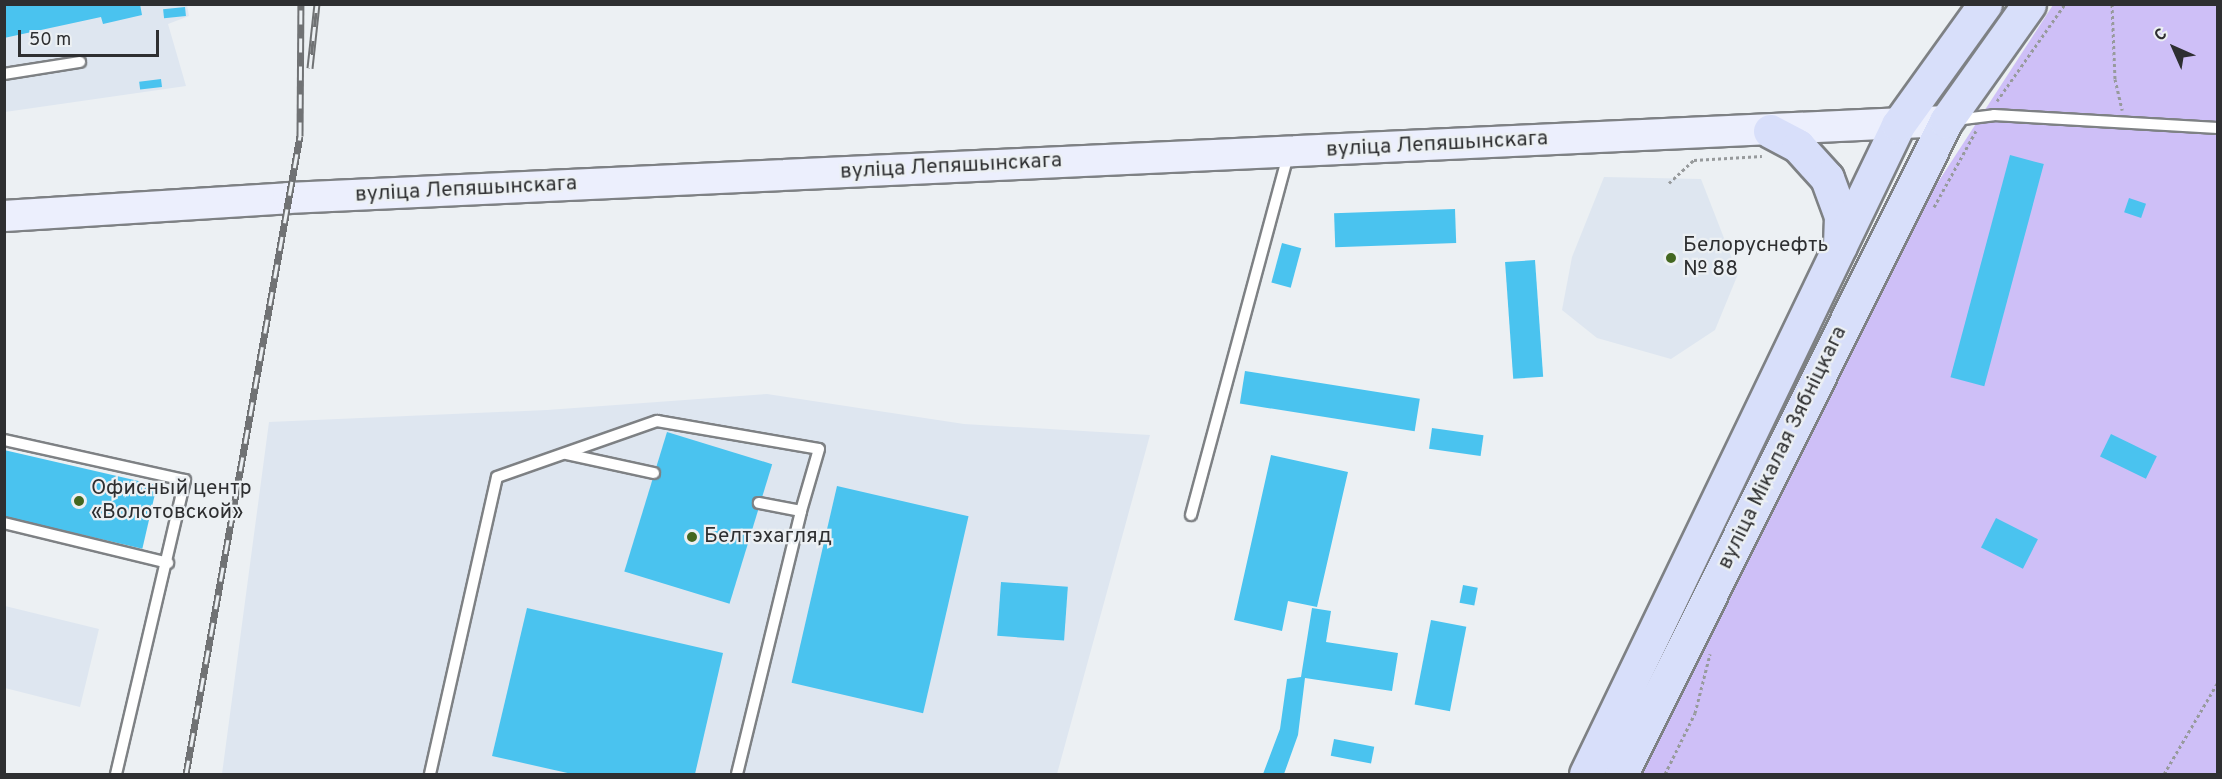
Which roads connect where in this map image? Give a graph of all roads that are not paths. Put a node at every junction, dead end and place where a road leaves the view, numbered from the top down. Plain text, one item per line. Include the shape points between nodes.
1 (1985, 4) edge
2 (2029, 4) edge
3 (80, 62) dead end
4 (4, 74) edge
5 (1946, 121) junction
6 (1898, 125) junction
7 (2217, 128) edge
8 (1772, 143) junction
9 (1289, 152) junction
10 (4, 216) edge
11 (1840, 248) junction
12 (4, 440) edge
13 (564, 454) junction
14 (654, 473) dead end
15 (759, 503) dead end
16 (801, 511) junction
17 (1191, 515) dead end
18 (4, 523) edge
19 (168, 563) junction
20 (116, 774) edge
21 (430, 774) edge
22 (737, 774) edge
23 (1586, 774) edge
24 (1621, 774) edge

1 - 6 main road
2 - 5 main road
3 - 4 lane
5 - 6 main road, вуліца Лепяшынскага
5 - 7 lane via 1995,115
5 - 24 main road, вуліца Мікалая Зябніцкага
6 - 8 main road, вуліца Лепяшынскага
6 - 11 main road, вуліца Мікалая Зябніцкага
8 - 9 main road, вуліца Лепяшынскага
8 - 11 main road via 1798,146 1827,178 1842,216
9 - 10 main road, вуліца Лепяшынскага via 288,198
9 - 17 lane
11 - 23 main road, вуліца Мікалая Зябніцкага
12 - 19 lane via 185,480
13 - 14 lane
13 - 16 lane via 657,421 819,449
13 - 21 lane via 497,477
15 - 16 lane
16 - 22 lane
18 - 19 lane
19 - 20 lane

